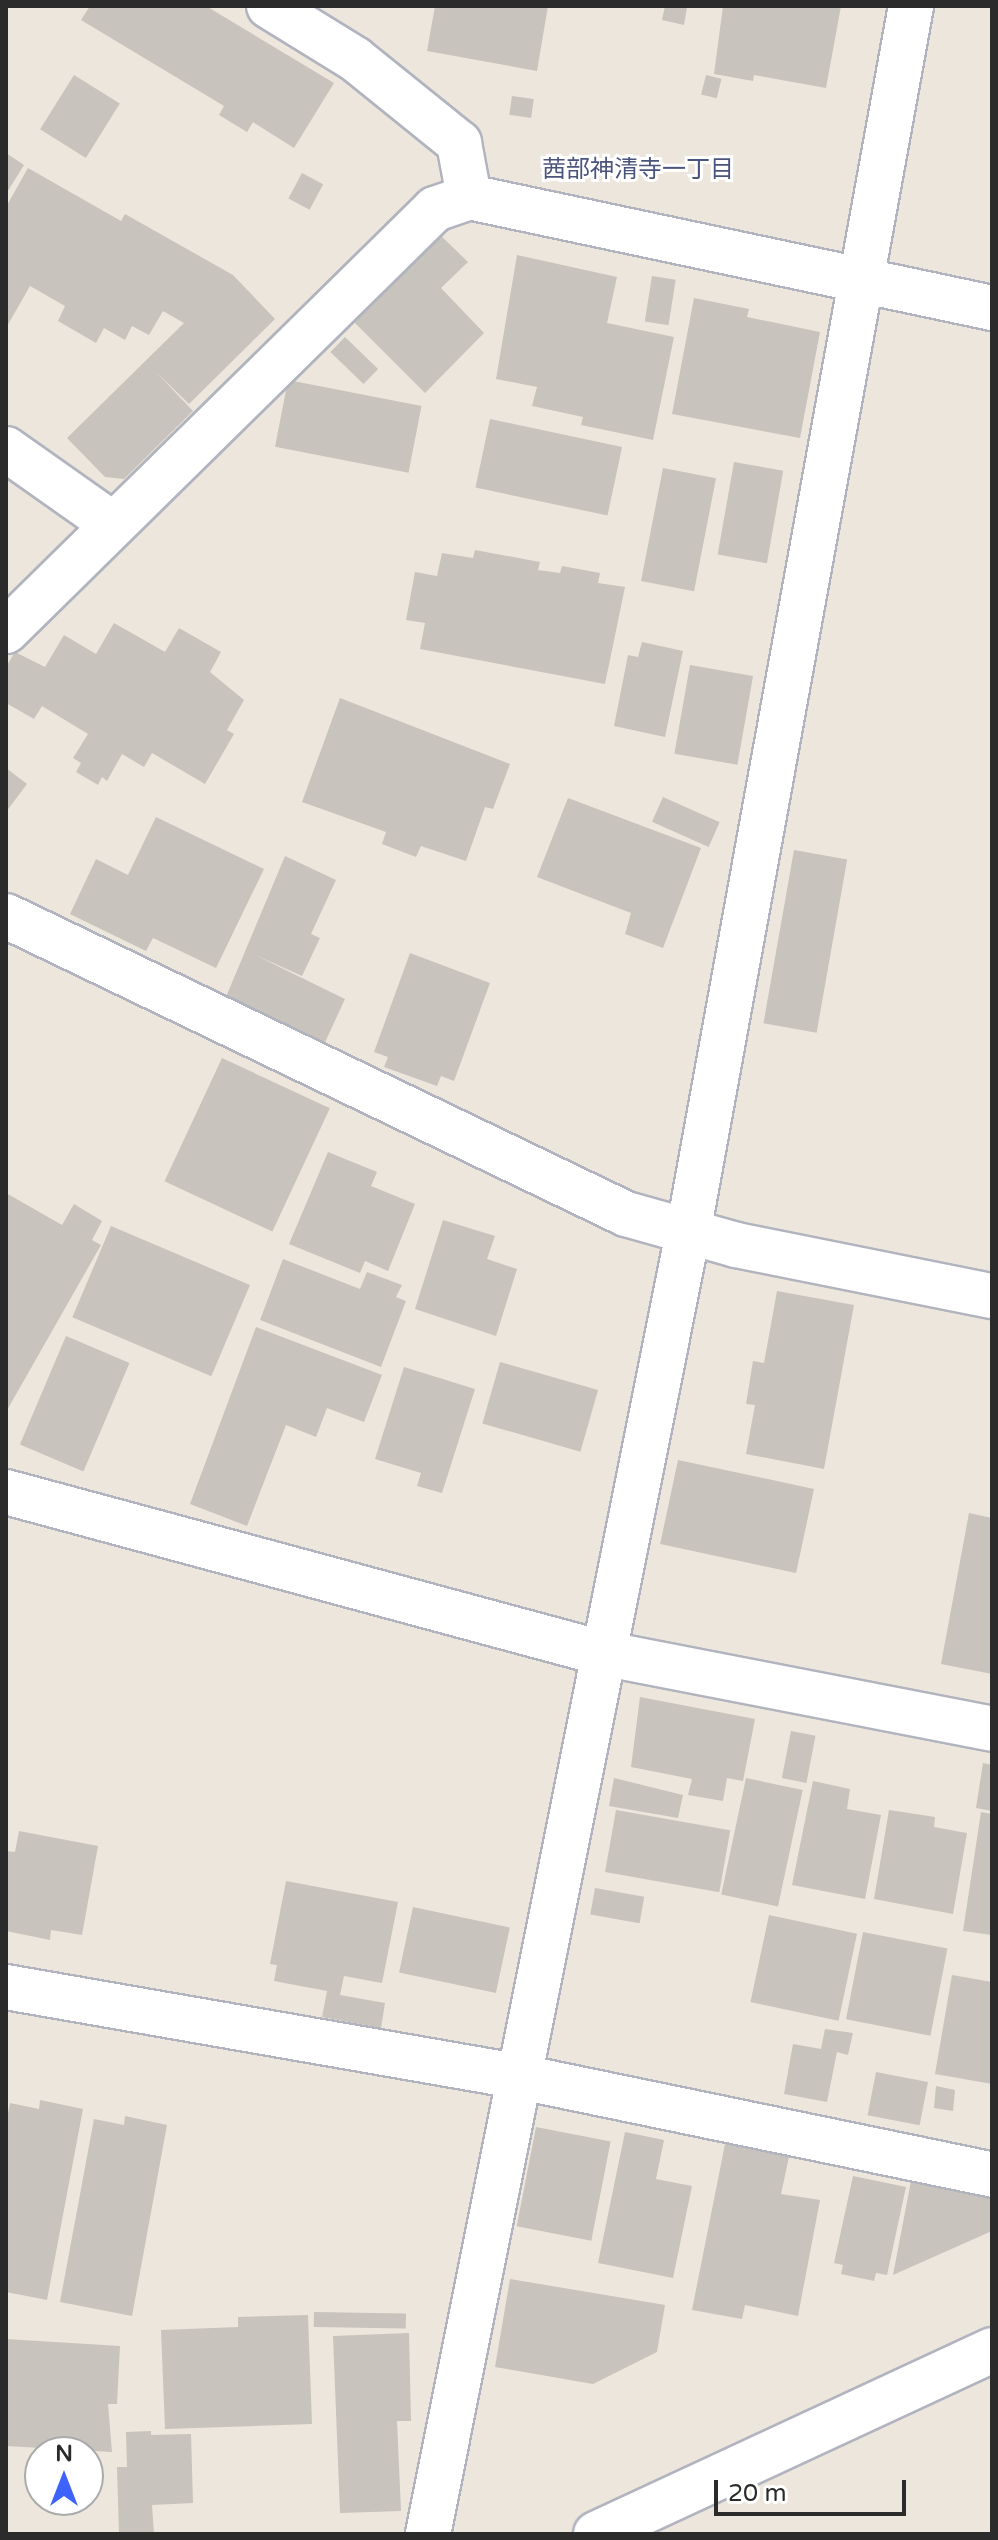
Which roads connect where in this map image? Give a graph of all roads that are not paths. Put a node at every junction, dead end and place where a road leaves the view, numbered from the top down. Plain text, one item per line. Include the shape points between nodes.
1 (269, 6) edge
2 (911, 6) edge
3 (469, 197) junction
4 (858, 283) junction
5 (992, 308) edge
6 (6, 449) edge
7 (111, 523) junction
8 (6, 631) edge
9 (6, 916) edge
10 (688, 1233) junction
11 (992, 1296) edge
12 (6, 1492) edge
13 (602, 1653) junction
14 (992, 1729) edge
15 (6, 1987) edge
16 (516, 2076) junction
17 (992, 2175) edge
18 (992, 2350) edge
19 (428, 2534) edge
20 (596, 2534) edge

1 - 3 street via 355,59 459,143
2 - 4 street
3 - 4 street
3 - 7 street via 435,209
4 - 5 street
4 - 10 street
6 - 7 street
7 - 8 street
9 - 10 street via 626,1214
10 - 11 street
10 - 13 street
12 - 13 street
13 - 14 street
13 - 16 street
15 - 16 street
16 - 17 street
16 - 19 street
18 - 20 street

